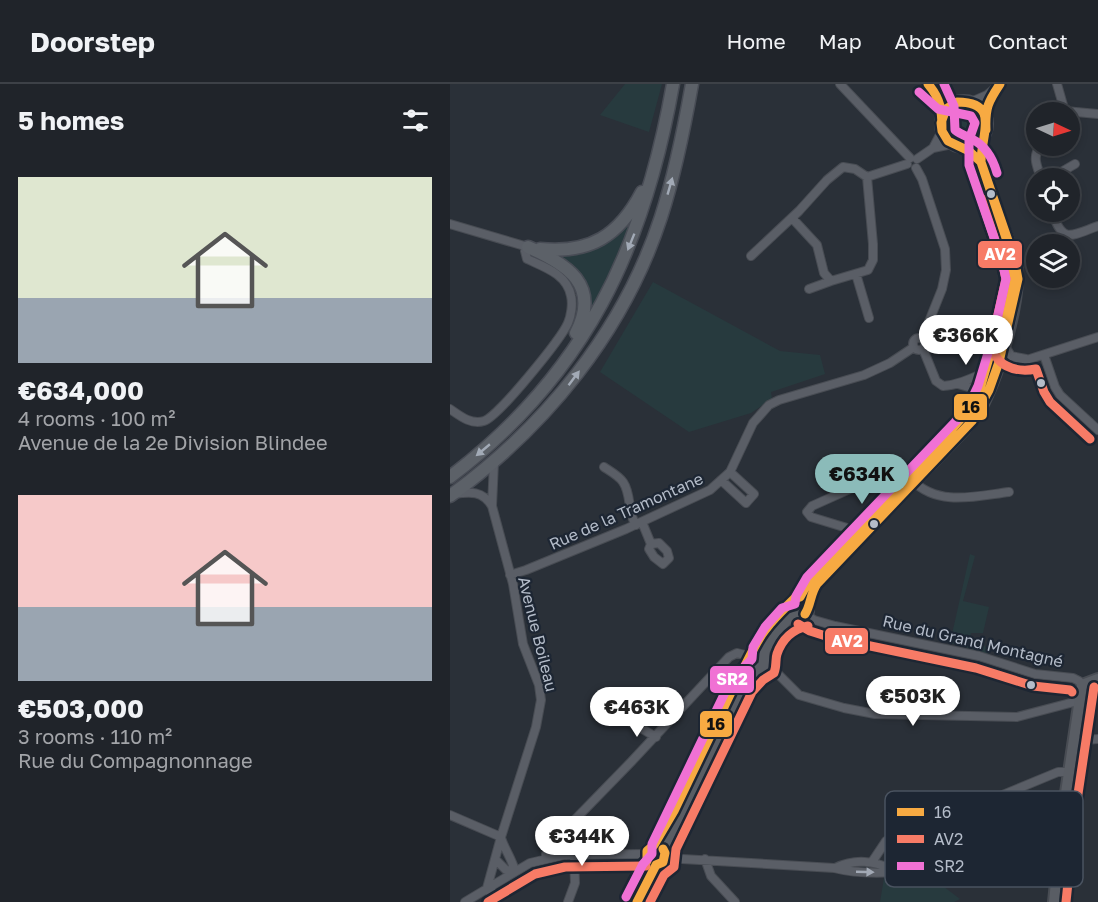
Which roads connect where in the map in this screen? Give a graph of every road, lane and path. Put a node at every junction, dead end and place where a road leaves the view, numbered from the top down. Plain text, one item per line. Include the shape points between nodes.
1 (673, 84) edge
2 (692, 84) edge
3 (840, 84) edge
4 (928, 84) edge
5 (1057, 84) edge
6 (997, 86) edge
7 (937, 94) junction
8 (957, 102) junction
9 (971, 102) junction
10 (1062, 102) edge
11 (1080, 113) edge
12 (985, 114) junction
13 (1098, 114) edge
14 (943, 115) junction
15 (942, 131) junction
16 (982, 138) junction
17 (958, 146) junction
18 (933, 148) junction
19 (659, 153) junction
20 (913, 162) junction
21 (981, 162) junction
22 (1075, 164) dead end
23 (1068, 168) edge
24 (867, 177) junction
25 (792, 218) junction
26 (1055, 222) edge
27 (450, 224) edge
28 (1098, 226) edge
29 (1009, 247) junction
30 (528, 248) junction
31 (751, 256) dead end
32 (856, 274) junction
33 (831, 281) junction
34 (809, 289) dead end
35 (869, 318) dead end
36 (1098, 337) edge
37 (922, 339) junction
38 (914, 347) junction
39 (923, 349) junction
40 (1044, 355) junction
41 (998, 363) junction
42 (980, 387) junction
43 (450, 409) edge
44 (512, 423) junction
45 (1098, 430) edge
46 (494, 462) junction
47 (604, 467) dead end
48 (730, 472) junction
49 (881, 476) dead end
50 (450, 477) edge
51 (911, 479) junction
52 (721, 480) junction
53 (1009, 492) dead end
54 (451, 495) edge
55 (492, 506) junction
56 (639, 523) junction
57 (856, 537) junction
58 (651, 544) dead end
59 (510, 575) junction
60 (804, 599) junction
61 (805, 614) junction
62 (754, 664) junction
63 (1098, 679) edge
64 (1082, 685) junction
65 (596, 702) dead end
66 (1080, 703) junction
67 (656, 737) junction
68 (1098, 739) edge
69 (1074, 741) junction
70 (1069, 772) junction
71 (1012, 791) edge
72 (1067, 791) edge
73 (450, 815) edge
74 (501, 837) junction
75 (885, 842) edge
76 (574, 855) junction
77 (655, 855) junction
78 (509, 856) junction
79 (546, 858) junction
80 (705, 859) junction
81 (496, 860) junction
82 (872, 862) junction
83 (530, 863) junction
84 (885, 866) edge
85 (834, 868) junction
86 (515, 871) junction
87 (885, 871) edge
88 (1056, 887) edge
89 (487, 888) junction
90 (731, 901) edge
91 (465, 902) edge
92 (489, 902) edge
93 (568, 902) edge
94 (631, 902) edge
95 (637, 902) edge
96 (1054, 902) edge

1 - 19 main road
46 -> 2 main road via 565,390 620,309 660,219 679,152
3 - 20 street
4 - 7 main road
5 - 10 street
6 - 9 street
6 - 12 street
7 - 8 main road
7 - 14 main road
8 - 9 main road
8 - 14 main road
9 - 12 main road
11 - 13 street
12 - 16 main road via 987,126
14 - 15 main road
15 - 17 main road
15 - 18 street
16 - 17 main road via 977,143
16 - 21 main road
17 - 18 street
17 - 21 main road
18 - 20 street
19 - 30 main road via 634,208 611,233 581,247
19 -> 44 main road via 638,223 602,304 567,361
20 - 24 street
20 - 37 street via 945,249 942,289
21 - 29 main road
22 - 23 street
24 - 25 street via 843,167
24 - 32 street via 873,260 868,270
25 - 31 street
25 - 33 street via 817,245 824,273
26 - 28 street via 1064,234 1071,235
27 - 30 street
29 - 41 main road via 1010,277
29 - 41 main road via 1018,279 1017,292
30 - 43 street via 527,259 557,274 566,284 571,296 569,321 521,385 486,420 464,419
30 - 44 main road via 571,271 582,293 583,320
32 - 33 street
32 - 35 street
33 - 34 street
36 - 40 street
37 - 38 street via 917,339
37 - 39 street
38 - 39 street
38 - 48 street, Rue de la Tramontane via 864,375 769,405 753,423
39 - 42 street via 936,381 943,386
40 - 41 street
40 - 45 street via 1060,395
41 - 42 main road
41 - 42 street
42 - 51 main road via 974,402
42 - 51 main road via 972,421
44 -> 50 main road
46 - 54 main road
46 - 55 street, Avenue Boileau
47 - 56 street via 622,480 631,517
48 - 52 street, Rue de la Tramontane
48 - 52 street via 754,494 746,503
49 - 57 street via 812,506 807,512 811,517 847,528
51 - 53 street via 924,490 948,498
51 - 57 main road
52 - 56 street, Rue de la Tramontane via 710,490
54 - 55 street via 474,492
55 - 59 street, Avenue Boileau
56 - 58 street
56 - 59 street, Rue de la Tramontane
57 - 60 main road
59 - 74 street, Avenue Boileau via 523,644 541,700
60 - 61 main road via 809,608
60 - 62 main road via 795,598 766,628
61 - 62 main road via 789,618
61 - 64 street, Rue du Grand Montagné via 835,626 979,656 1035,674 1072,678
62 - 66 street via 779,675 799,695 875,714 1017,717
62 - 67 street via 737,653 729,657
62 - 77 main road
63 - 64 main road
64 - 66 main road
65 - 67 street
66 - 69 main road
67 - 79 street via 557,838
68 - 69 street
69 - 70 main road
70 - 71 street via 1058,772
70 - 72 main road
73 - 74 street
74 - 78 street
74 - 81 street, Avenue Boileau
75 - 82 street
76 - 77 street
76 - 79 street
76 - 93 street via 575,883
77 - 80 street
77 - 94 main road
77 - 95 main road
78 - 83 street
78 - 86 street
79 - 83 street
80 - 85 street
80 - 90 street via 711,876
81 - 86 street via 506,870
81 - 89 street, Avenue Boileau
82 - 84 street
82 - 85 street via 846,862
83 - 86 street
85 -> 87 street
86 - 89 street
88 - 96 main road
89 - 91 street
89 - 92 street, Avenue Boileau
89 - 92 street

